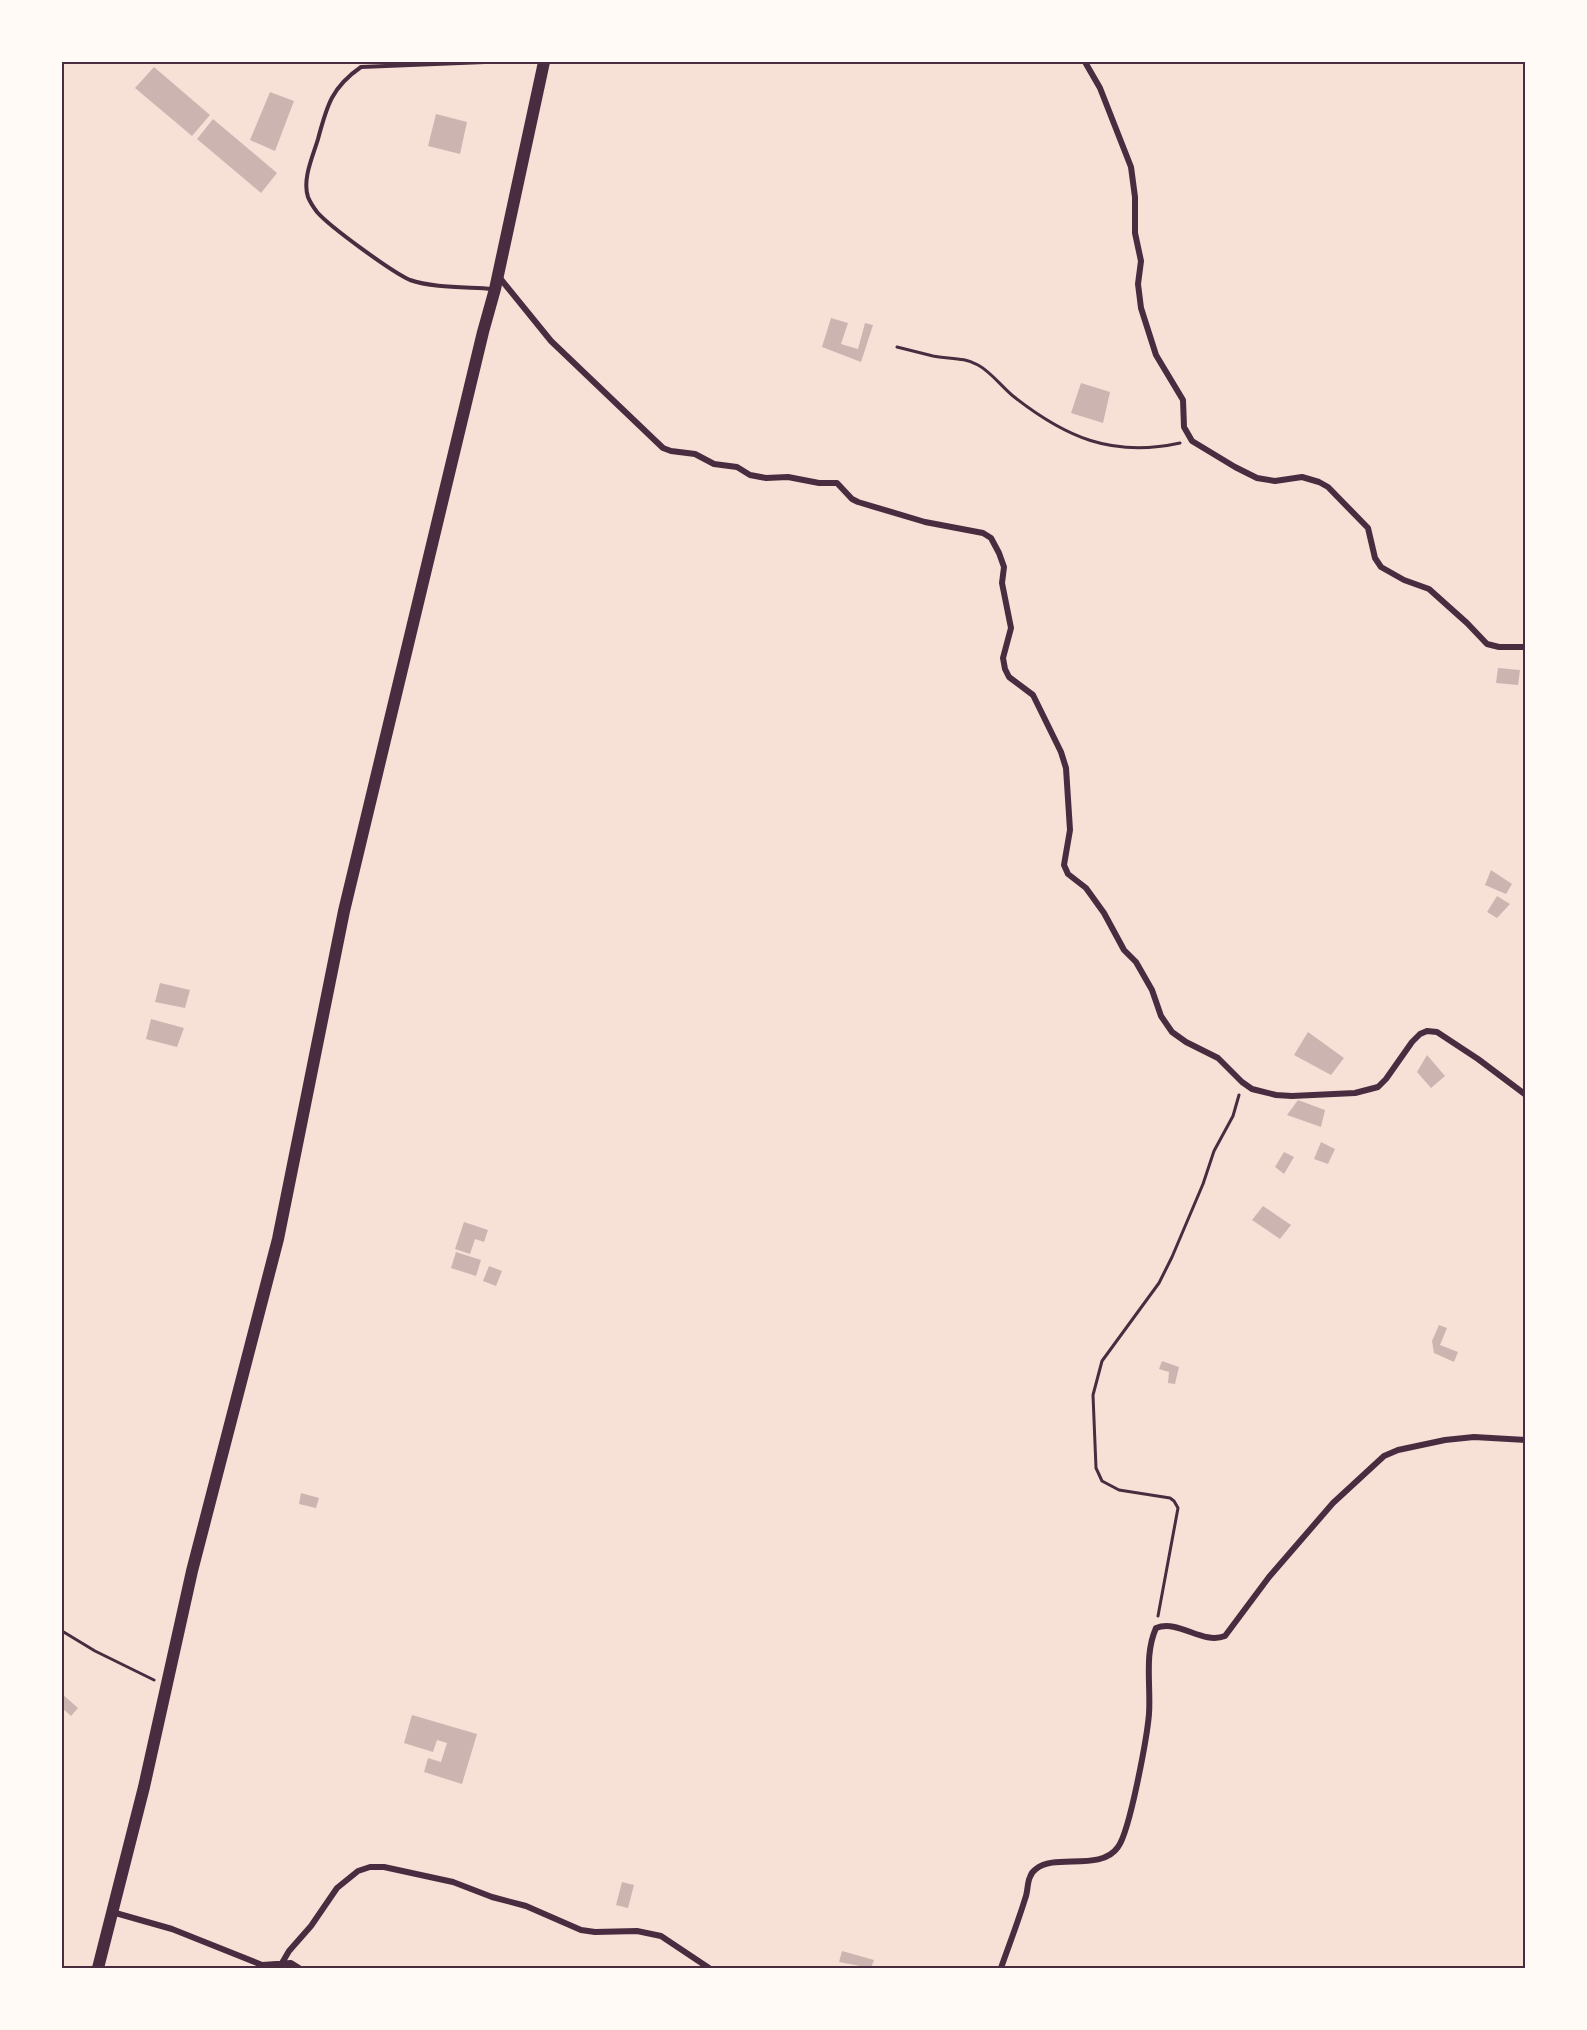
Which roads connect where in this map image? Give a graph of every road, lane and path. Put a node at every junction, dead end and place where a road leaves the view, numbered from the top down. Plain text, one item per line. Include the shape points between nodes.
1 (485, 62) edge
2 (544, 62) edge
3 (1085, 62) edge
4 (498, 276) junction
5 (495, 289) junction
6 (897, 347) dead end
7 (1192, 441) junction
8 (1526, 646) edge
9 (1242, 1082) junction
10 (1526, 1095) edge
11 (1526, 1440) edge
12 (1156, 1628) junction
13 (62, 1630) edge
14 (167, 1686) junction
15 (111, 1911) junction
16 (282, 1963) junction
17 (257, 1966) edge
18 (98, 1968) edge
19 (299, 1968) edge
20 (709, 1968) edge
21 (1001, 1968) edge

1 - 5 lane via 362,67 346,77 334,92 320,129 306,187 318,212 410,280
2 - 4 main road
3 - 7 street via 1100,88 1131,167 1135,233 1141,261 1141,308 1156,355 1183,400 1184,427
4 - 5 main road
4 - 9 street via 551,341 663,448 737,467 750,475 837,483 858,502 991,538 1004,567 1002,583 1011,628 1003,658 1005,669 1008,677 1033,695 1066,768 1070,830 1064,865 1068,874 1086,888 1104,913 1124,950 1136,962 1172,1032 1213,1055
5 - 14 main road via 344,911 278,1239 192,1570
6 - 7 path via 978,364 1051,424 1101,444 1128,448
7 - 8 street via 1257,478 1275,481 1302,477 1328,487 1368,528 1381,567 1429,590 1487,644
9 - 10 street via 1276,1095 1355,1093 1378,1087 1412,1042 1427,1031 1451,1040
9 - 12 path via 1233,1116 1214,1151 1172,1257 1159,1283 1102,1361 1093,1395 1096,1468 1102,1481 1119,1490 1170,1498 1178,1508
11 - 12 street via 1445,1440 1384,1456 1333,1503 1269,1577 1225,1636 1217,1639 1182,1629
12 - 21 street via 1148,1668 1149,1715 1129,1817 1117,1848 1107,1856 1036,1869
13 - 14 path via 94,1651
14 - 15 main road
15 - 17 street via 172,1929
15 - 18 main road
16 - 17 street
16 - 19 street
16 - 20 street via 337,1888 358,1871 384,1867 453,1882 581,1930 638,1931 661,1936

